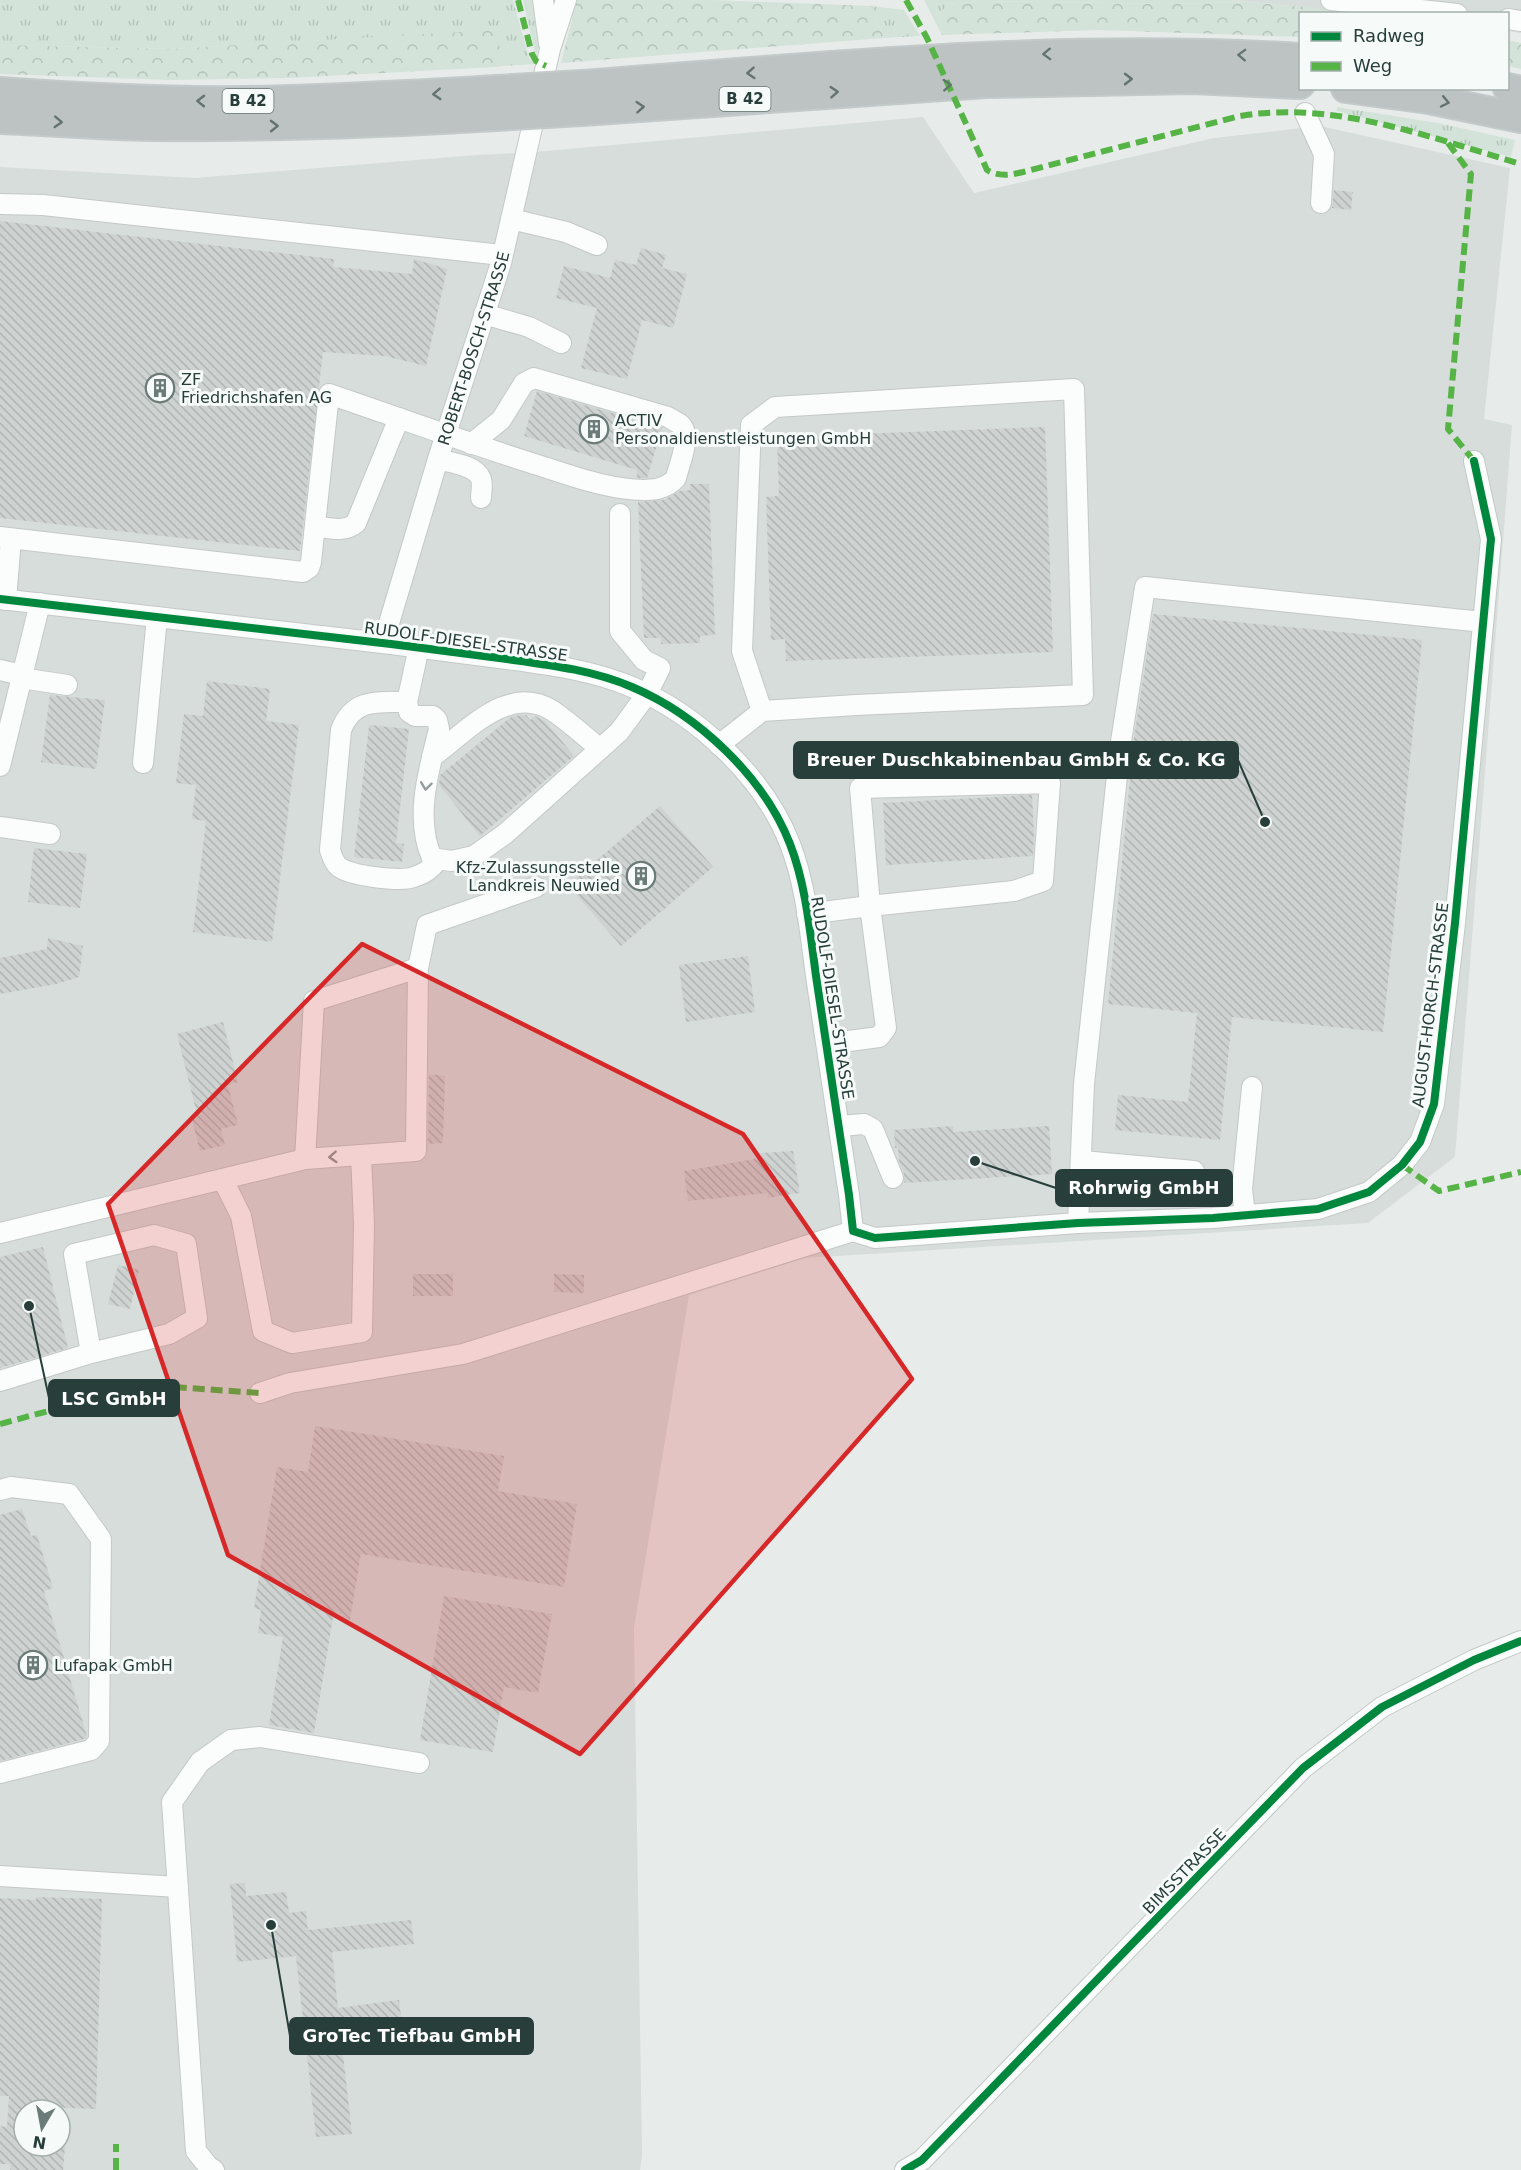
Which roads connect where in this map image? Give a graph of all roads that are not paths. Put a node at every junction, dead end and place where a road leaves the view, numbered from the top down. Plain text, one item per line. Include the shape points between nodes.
1 (566, 0) edge
2 (1331, 0) edge
3 (543, 1) edge
4 (1451, 9) edge
5 (550, 49) junction
6 (1299, 58) edge
7 (981, 70) junction
8 (1299, 84) edge
9 (1361, 90) edge
10 (0, 92) edge
11 (496, 103) junction
12 (1305, 113) dead end
13 (1521, 118) edge
14 (0, 119) edge
15 (1321, 203) dead end
16 (0, 204) edge
17 (511, 219) junction
18 (597, 245) dead end
19 (502, 255) junction
20 (484, 314) junction
21 (561, 343) dead end
22 (399, 418) junction
23 (446, 435) junction
24 (471, 444) junction
25 (438, 459) junction
26 (1474, 461) dead end
27 (481, 498) dead end
28 (620, 514) dead end
29 (315, 526) junction
30 (6, 538) edge
31 (3, 599) edge
32 (40, 603) junction
33 (157, 617) junction
34 (1484, 622) junction
35 (385, 644) junction
36 (419, 648) junction
37 (0, 670) edge
38 (22, 677) junction
39 (67, 685) dead end
40 (647, 694) junction
41 (407, 702) junction
42 (762, 711) junction
43 (719, 745) junction
44 (600, 749) junction
45 (432, 757) junction
46 (143, 763) dead end
47 (0, 766) edge
48 (0, 827) edge
49 (50, 834) dead end
50 (434, 856) junction
51 (536, 887) dead end
52 (870, 906) junction
53 (807, 914) junction
54 (418, 968) junction
55 (826, 1044) junction
56 (1252, 1087) dead end
57 (839, 1126) junction
58 (361, 1155) junction
59 (305, 1159) junction
60 (1082, 1161) junction
61 (1194, 1171) dead end
62 (893, 1178) dead end
63 (223, 1180) junction
64 (1245, 1215) junction
65 (1078, 1223) junction
66 (853, 1231) junction
67 (0, 1233) edge
68 (91, 1353) junction
69 (0, 1381) edge
70 (260, 1393) dead end
71 (0, 1490) edge
72 (1521, 1641) edge
73 (419, 1762) dead end
74 (0, 1773) edge
75 (0, 1876) edge
76 (178, 1887) junction
77 (208, 2169) edge
78 (905, 2170) edge

1 - 5 street, ROBERT-BOSCH-STRASSE
2 - 4 street
3 - 5 street, ROBERT-BOSCH-STRASSE
5 - 17 street, ROBERT-BOSCH-STRASSE
6 -> 7 highway, B 42 via 1165,52
7 -> 8 highway, B 42
7 - 11 highway, B 42, bridge
9 -> 13 highway
11 -> 10 highway, B 42 via 362,98 146,100
14 -> 11 highway, B 42 via 147,126 364,124
12 - 15 street via 1324,154
16 - 19 street via 43,205
17 - 18 street via 566,232
17 - 19 street, ROBERT-BOSCH-STRASSE
19 - 20 street, ROBERT-BOSCH-STRASSE
20 - 21 street via 529,327
20 - 23 street, ROBERT-BOSCH-STRASSE
22 - 23 street
22 - 29 street via 356,524 340,530
22 - 29 street via 329,394
23 - 24 street
23 - 25 street, ROBERT-BOSCH-STRASSE
24 - 24 street via 592,482 655,489 676,478 685,433 682,426 668,417 534,378 524,383 501,420
25 - 27 street via 472,469 482,482
25 - 35 street, ROBERT-BOSCH-STRASSE
26 - 34 street, AUGUST-HORCH-STRASSE via 1491,539
28 - 40 street via 620,631 644,660 660,668
29 - 30 street via 311,562 303,572
30 - 31 street
31 - 32 street, RUDOLF-DIESEL-STRASSE
32 - 33 street, RUDOLF-DIESEL-STRASSE
32 - 38 street
33 - 35 street, RUDOLF-DIESEL-STRASSE
33 - 46 street
34 - 60 street via 1145,587 1120,748 1084,1084
34 - 64 street, AUGUST-HORCH-STRASSE via 1434,1104 1420,1142 1402,1164 1369,1192 1318,1209
35 - 36 street, RUDOLF-DIESEL-STRASSE
36 - 40 street, RUDOLF-DIESEL-STRASSE via 580,670
36 - 41 street
37 - 38 street
38 - 39 street
38 - 47 street
40 - 43 street, RUDOLF-DIESEL-STRASSE via 673,708
40 - 44 street via 619,732
41 - 45 street via 414,716 433,716 437,720 439,729
41 - 50 street via 361,706 345,720 330,850 337,866 344,870 398,879 415,877 432,867
42 - 42 street via 1083,695 1074,389 775,407 751,425 742,651
42 - 43 street
43 - 53 street, RUDOLF-DIESEL-STRASSE via 758,788 785,833 796,861
44 - 45 street via 552,711 534,704 512,703 495,709
44 - 50 street via 482,850 462,860
45 -> 50 street via 425,793 425,834
48 - 49 street
51 - 54 street via 427,925
52 - 52 street via 860,788 1050,783 1043,881 1014,891
52 - 53 street
52 - 55 street via 886,1028 879,1037
53 - 55 street, RUDOLF-DIESEL-STRASSE
54 - 58 street via 417,1151
54 - 59 street via 315,1001
55 - 57 street, RUDOLF-DIESEL-STRASSE
56 - 64 street via 1242,1190
57 - 62 street via 864,1124 873,1129
57 - 66 street, RUDOLF-DIESEL-STRASSE
58 -> 59 street
58 - 63 street via 362,1332 292,1343 263,1331 241,1216
59 - 63 street
60 - 61 street
60 - 65 street
63 - 67 street
64 - 65 street, AUGUST-HORCH-STRASSE
65 - 66 street, AUGUST-HORCH-STRASSE via 875,1238
66 - 70 street via 463,1354 290,1383
68 - 68 street via 74,1254 154,1235 186,1244 197,1318 168,1334
68 - 69 street
71 - 74 street via 11,1487 69,1494 101,1539 99,1741 91,1750
72 - 78 street, BIMSSTRASSE via 1382,1707 1303,1768 922,2160
73 - 76 street via 260,1737 231,1740 200,1762 172,1802
75 - 76 street
76 - 77 street via 196,2151

